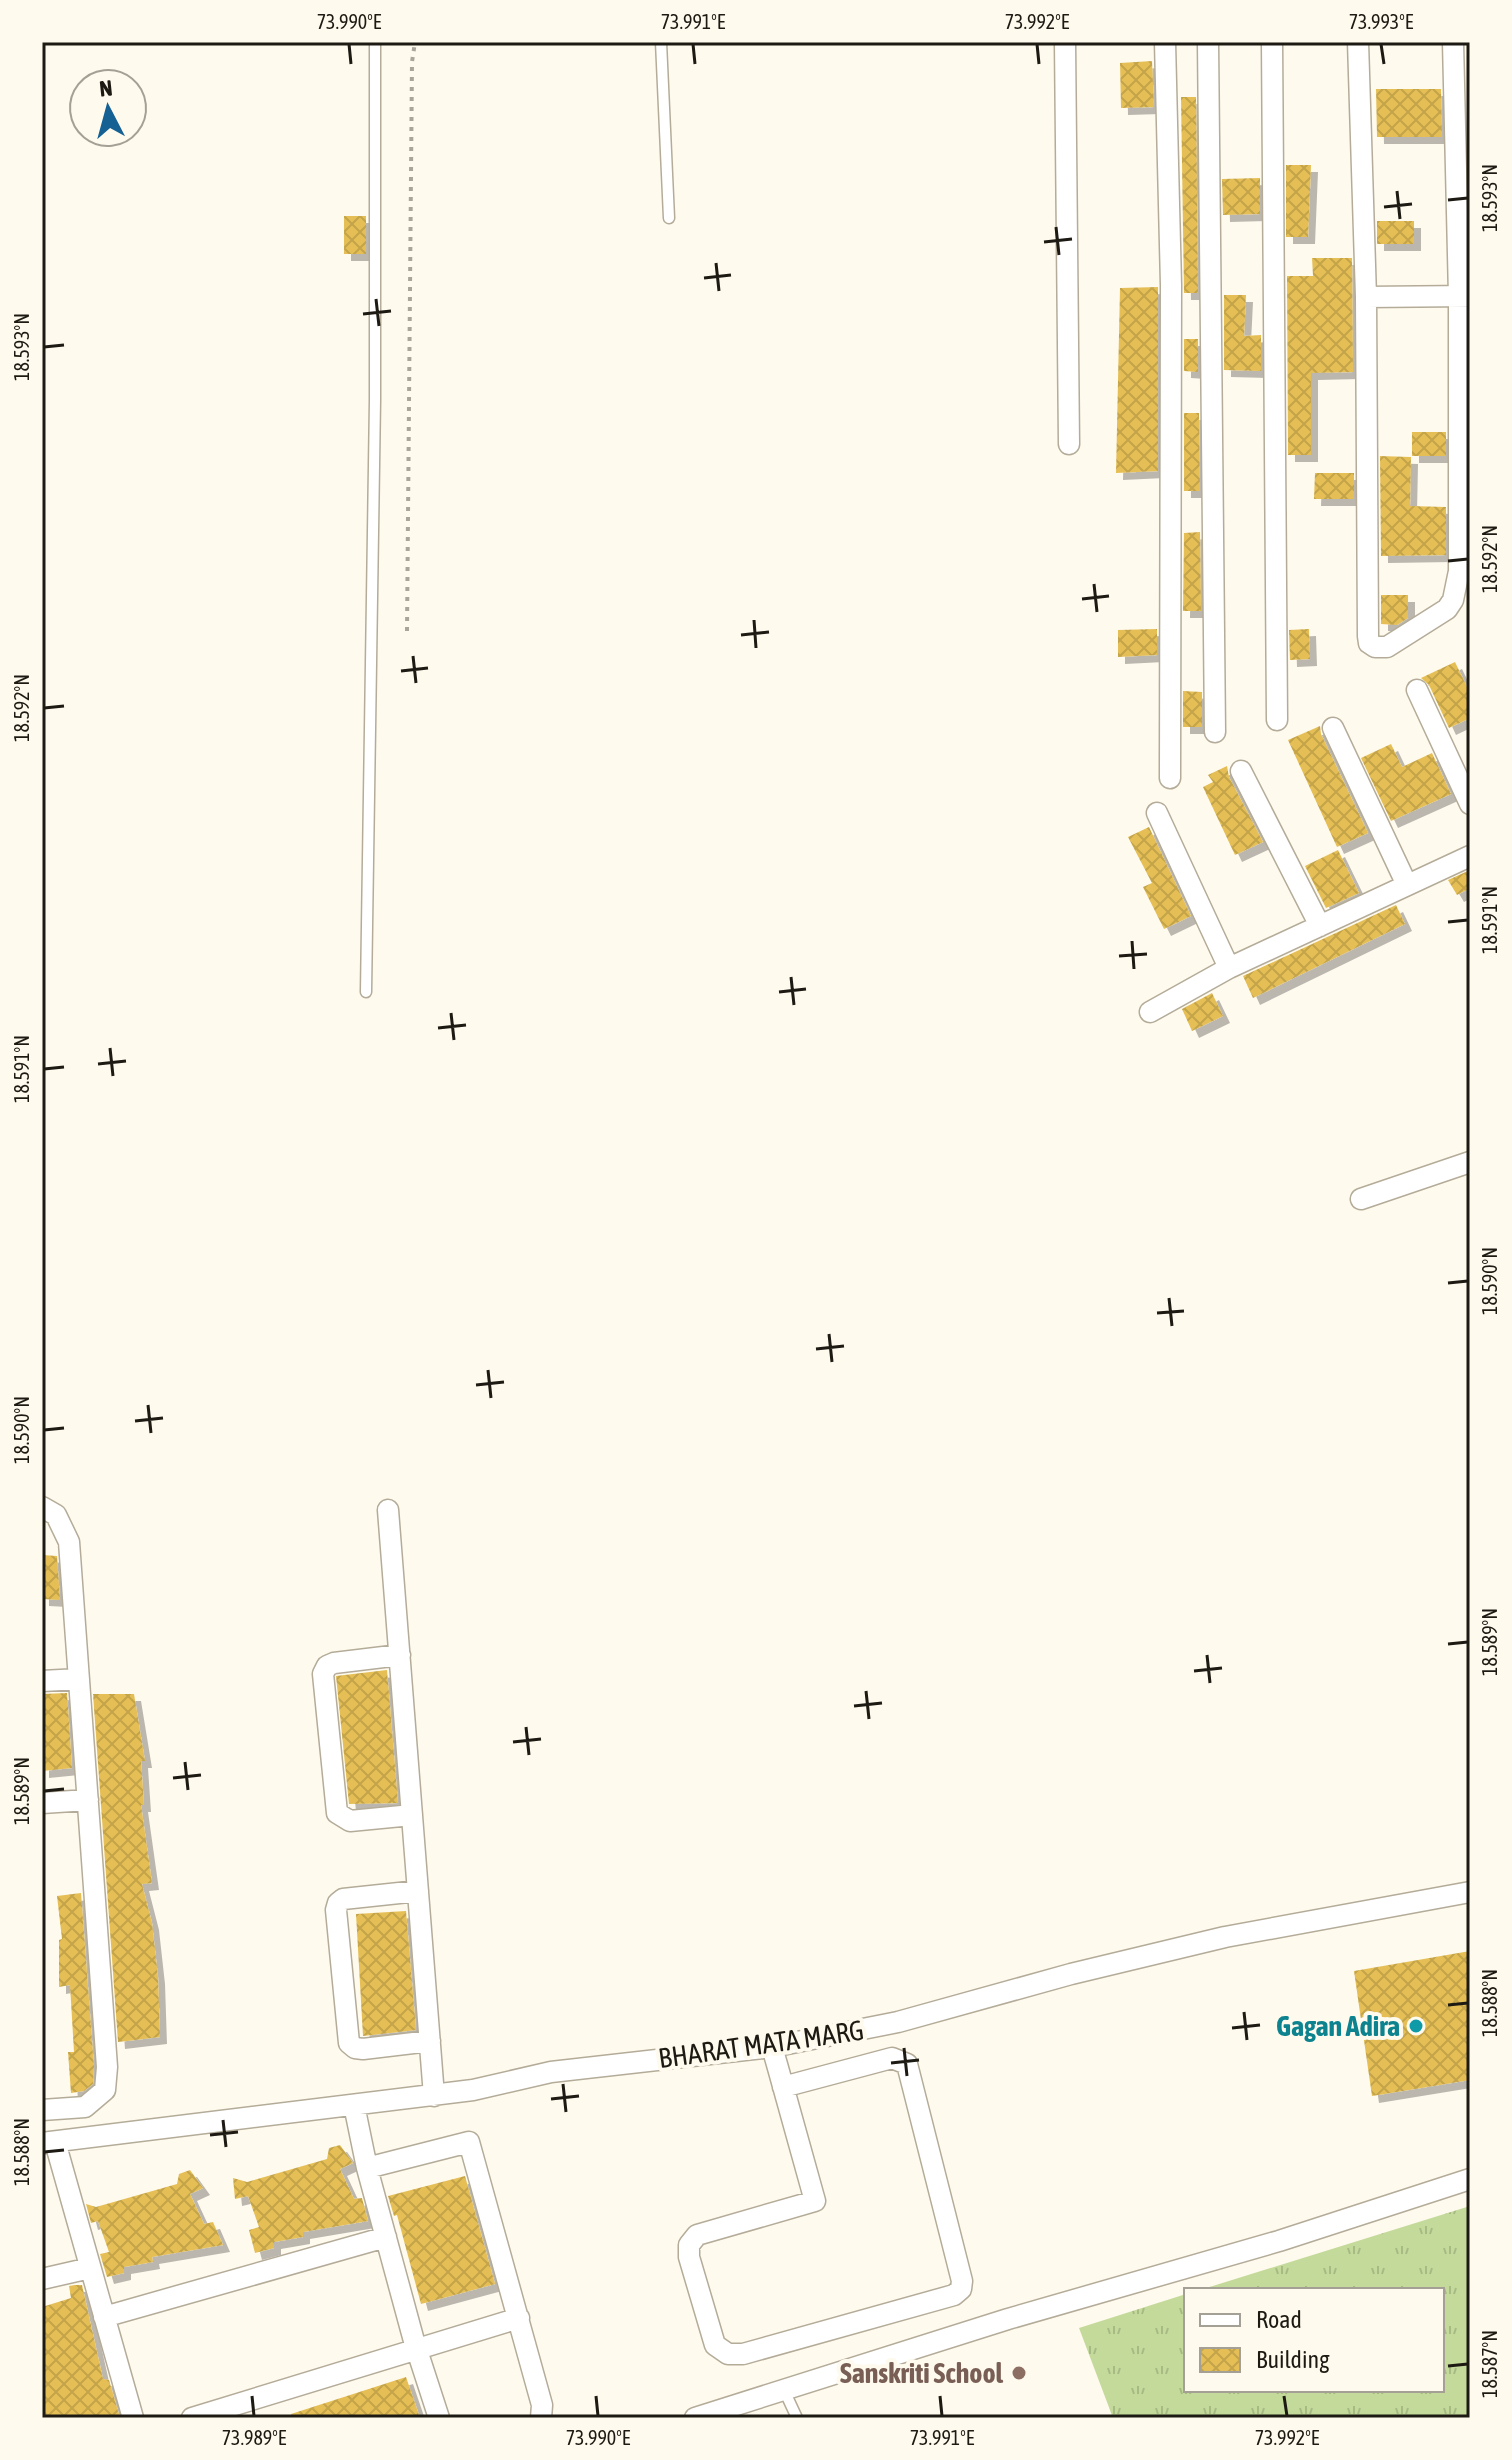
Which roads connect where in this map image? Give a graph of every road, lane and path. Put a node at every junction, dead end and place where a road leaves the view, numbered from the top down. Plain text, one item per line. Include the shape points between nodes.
1 (375, 42) edge
2 (415, 42) edge
3 (661, 42) edge
4 (1065, 42) edge
5 (1165, 42) edge
6 (1208, 42) edge
7 (1272, 42) edge
8 (1358, 42) edge
9 (1453, 42) edge
10 (669, 218) dead end
11 (1464, 296) edge
12 (1366, 297) junction
13 (1069, 444) dead end
14 (407, 631) dead end
15 (1417, 690) dead end
16 (1277, 720) dead end
17 (1333, 728) dead end
18 (1215, 732) dead end
19 (1241, 771) dead end
20 (1170, 778) dead end
21 (1470, 804) edge
22 (1157, 813) dead end
23 (1470, 856) edge
24 (1407, 885) junction
25 (1320, 926) junction
26 (1229, 968) junction
27 (366, 992) dead end
28 (1150, 1012) dead end
29 (1470, 1162) edge
30 (1361, 1199) dead end
31 (42, 1507) edge
32 (388, 1510) dead end
33 (400, 1655) junction
34 (79, 1679) junction
35 (42, 1681) edge
36 (88, 1800) junction
37 (42, 1803) edge
38 (412, 1815) junction
39 (418, 1891) junction
40 (1470, 1892) edge
41 (430, 2041) junction
42 (772, 2047) junction
43 (783, 2087) junction
44 (434, 2096) junction
45 (354, 2105) junction
46 (42, 2110) edge
47 (48, 2142) edge
48 (367, 2168) junction
49 (1470, 2179) edge
50 (386, 2237) junction
51 (90, 2268) junction
52 (42, 2279) edge
53 (104, 2317) junction
54 (519, 2318) junction
55 (416, 2349) junction
56 (784, 2390) junction
57 (133, 2418) edge
58 (192, 2418) edge
59 (439, 2418) edge
60 (541, 2418) edge
61 (695, 2418) edge
62 (797, 2418) edge

1 - 27 lane
2 - 14 path
3 - 10 lane
4 - 13 street
5 - 20 street via 1171,285
6 - 18 street
7 - 16 street
8 - 12 street
9 - 11 street
11 - 12 street
11 - 12 street via 1457,588 1447,609 1387,647 1375,647 1368,636
15 - 21 street
17 - 24 street
19 - 25 street
22 - 26 street
23 - 24 street
24 - 25 street
25 - 26 street
26 - 28 street
29 - 30 street
31 - 34 street via 56,1515 69,1542
32 - 33 street
33 - 38 street
33 - 38 street via 334,1663 323,1674 337,1813 350,1821
34 - 35 street
34 - 36 street
36 - 37 street
36 - 46 street via 105,2090 85,2107
38 - 39 street
39 - 41 street
39 - 41 street via 343,1899 336,1910 349,2043 363,2049
40 - 42 street, BHARAT MATA MARG via 1225,1937 898,2022
41 - 44 street
42 - 43 street
42 - 44 street, BHARAT MATA MARG via 551,2072
43 - 43 street via 892,2058 907,2064 961,2289 743,2354 728,2354 715,2345 689,2245 697,2235 815,2201
44 - 45 street, BHARAT MATA MARG
45 - 47 street, BHARAT MATA MARG
45 - 48 street
47 - 51 street
48 - 50 street
48 - 54 street via 469,2142
49 - 56 street
50 - 53 street
50 - 55 street
51 - 52 street
51 - 53 street
53 - 57 street
54 - 55 street
54 - 60 street
55 - 58 street
55 - 59 street
56 - 61 street
56 - 62 lane

